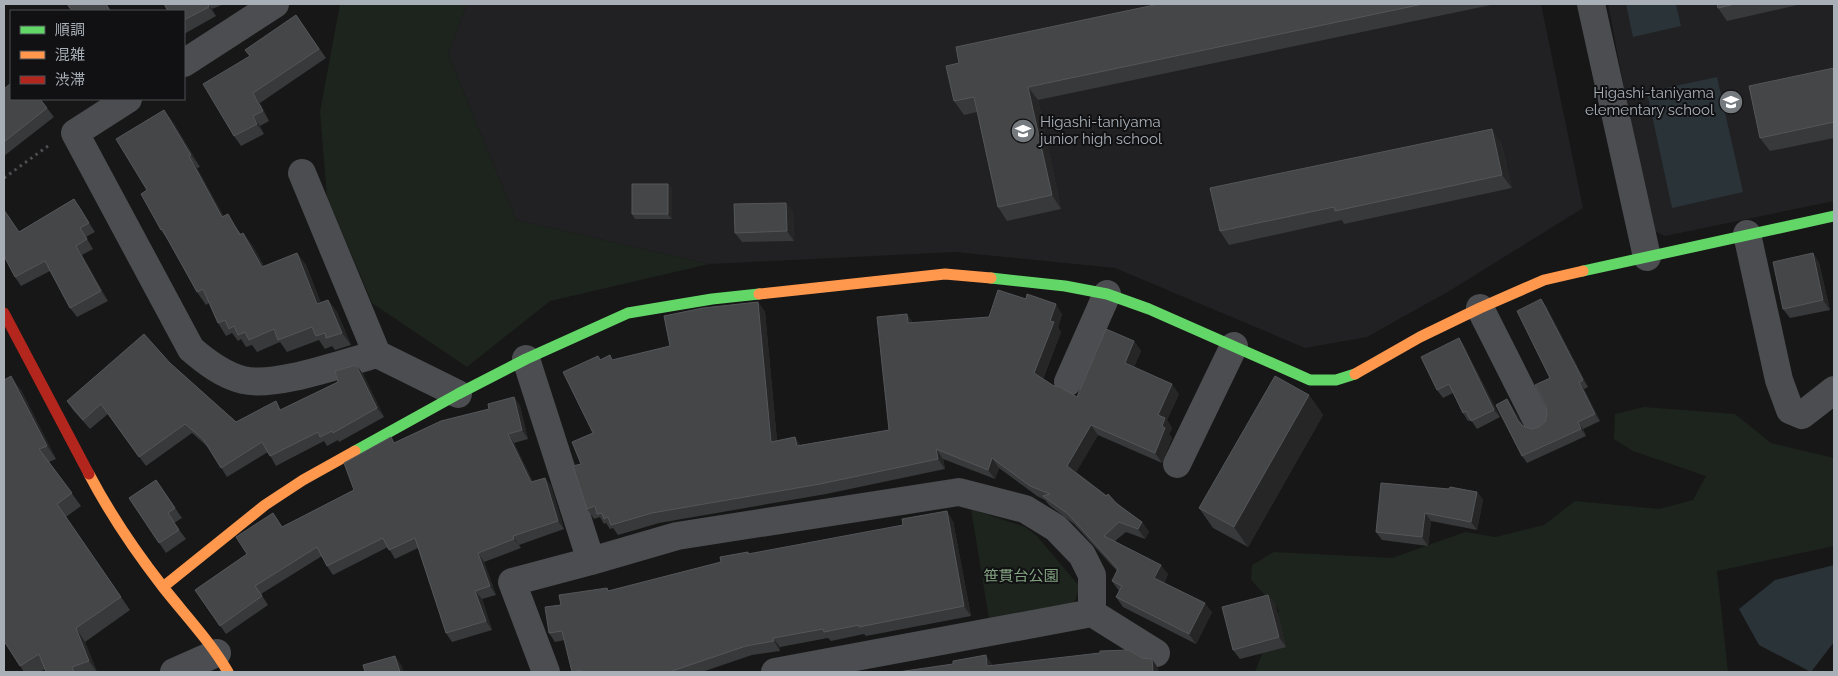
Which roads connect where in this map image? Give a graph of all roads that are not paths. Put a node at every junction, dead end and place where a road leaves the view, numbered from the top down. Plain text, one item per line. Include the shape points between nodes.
1 (275, 4) edge
2 (1591, 4) edge
3 (185, 62) edge
4 (126, 100) edge
5 (302, 173) dead end
6 (1834, 216) edge
7 (1747, 234) junction
8 (1647, 257) junction
9 (1107, 294) junction
10 (1480, 308) junction
11 (4, 313) edge
12 (1234, 346) junction
13 (377, 354) junction
14 (526, 359) junction
15 (1068, 382) dead end
16 (1834, 390) edge
17 (458, 394) junction
18 (1537, 421) dead end
19 (1177, 464) dead end
20 (591, 561) junction
21 (163, 587) junction
22 (1092, 613) junction
23 (1156, 653) dead end
24 (223, 662) edge
25 (174, 672) edge
26 (546, 672) edge
27 (775, 672) edge

1 - 3 street
2 - 8 street
4 - 13 street via 75,133 191,349 208,364 242,380 266,382
5 - 13 street
6 - 7 street
7 - 8 street
7 - 16 street via 1779,380 1790,410 1802,415
8 - 10 street via 1544,280
9 - 12 street
9 - 14 street via 1065,286 945,274 722,298 628,313
9 - 15 street
10 - 12 street via 1420,337 1359,373 1336,380 1310,380
10 - 18 street
11 - 21 street via 94,484 122,531
12 - 19 street
13 - 17 street
14 - 17 street
14 - 20 street
17 - 21 street via 303,480
20 - 22 street via 677,536 958,492 1025,509 1056,528 1082,555 1092,575
20 - 26 street via 512,582
21 - 24 street
22 - 23 street
22 - 27 street
24 - 25 street

